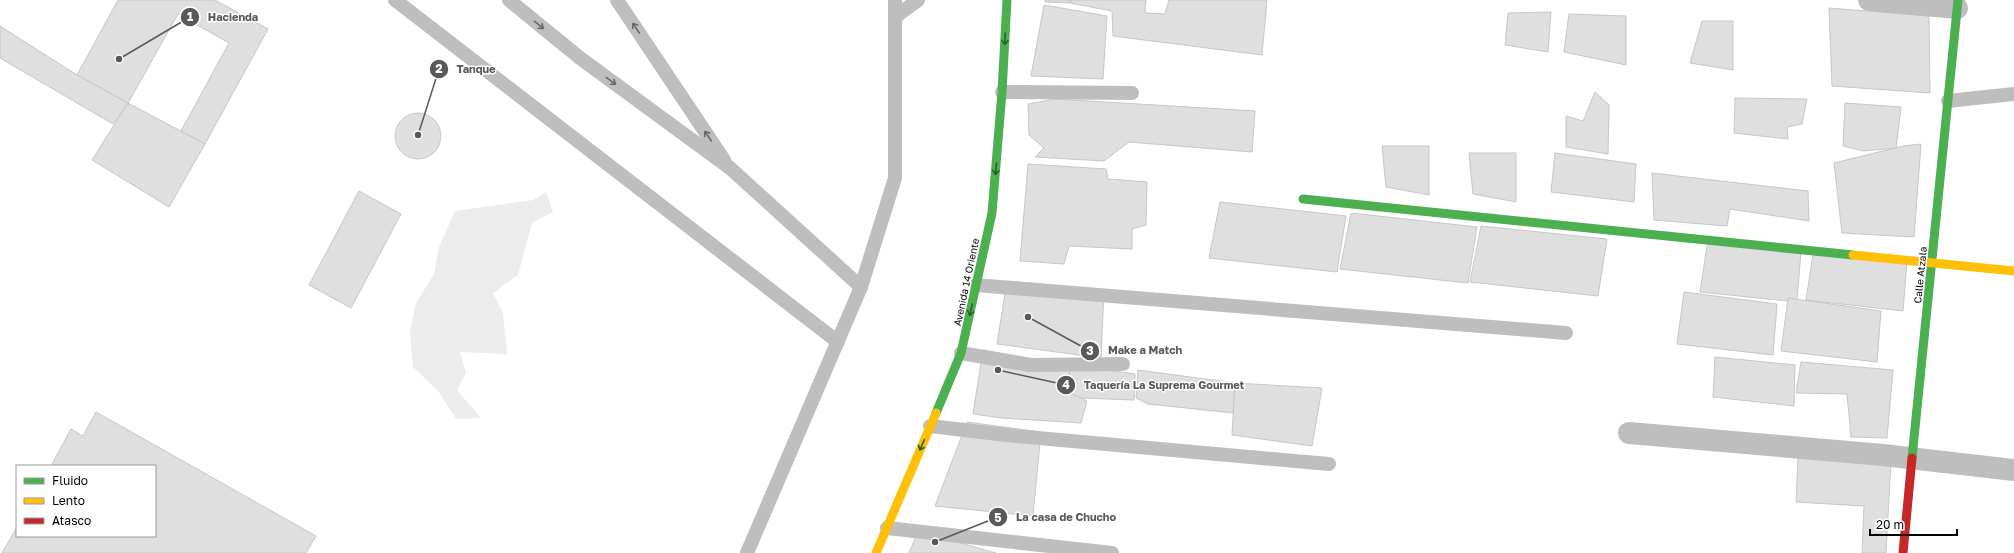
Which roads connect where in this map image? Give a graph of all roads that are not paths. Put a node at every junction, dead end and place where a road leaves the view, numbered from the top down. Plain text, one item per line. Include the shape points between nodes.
1 (395, 0) edge
2 (508, 0) edge
3 (617, 0) edge
4 (895, 0) edge
5 (918, 0) edge
6 (1007, 0) edge
7 (1869, 0) edge
8 (1958, 4) edge
9 (895, 17) junction
10 (1002, 92) junction
11 (1132, 93) dead end
12 (2014, 94) edge
13 (1948, 101) junction
14 (730, 168) junction
15 (1303, 199) dead end
16 (1932, 262) junction
17 (2014, 271) edge
18 (976, 285) junction
19 (861, 287) junction
20 (1566, 333) dead end
21 (838, 342) junction
22 (961, 354) junction
23 (1123, 364) dead end
24 (930, 426) junction
25 (1629, 433) dead end
26 (1912, 458) junction
27 (1329, 464) dead end
28 (2014, 470) edge
29 (887, 528) junction
30 (747, 553) edge
31 (876, 553) edge
32 (1112, 553) edge
33 (1903, 553) edge

1 - 21 lane
2 -> 14 lane via 580,58
14 -> 3 lane
4 - 9 lane
5 - 9 lane
6 -> 10 street, Avenida 14 Oriente
7 - 8 street
8 - 13 street, Calle Atzala
9 - 19 lane via 895,178
10 - 11 lane
10 -> 18 street, Avenida 14 Oriente via 992,213
12 - 13 lane
13 - 16 street, Calle Atzala
14 - 19 lane
15 - 16 street
16 - 17 street
16 - 26 street, Calle Atzala
18 - 20 lane
18 -> 22 street, Avenida 14 Oriente
19 - 21 lane
21 - 30 lane
22 - 23 lane via 1029,365
22 - 24 street, Avenida 14 Oriente
24 - 27 lane
24 -> 29 street, Avenida 14 Oriente
25 - 26 street
26 - 28 street
26 - 33 street, Calle Atzala
29 - 31 street, Avenida 14 Oriente
29 - 32 lane

